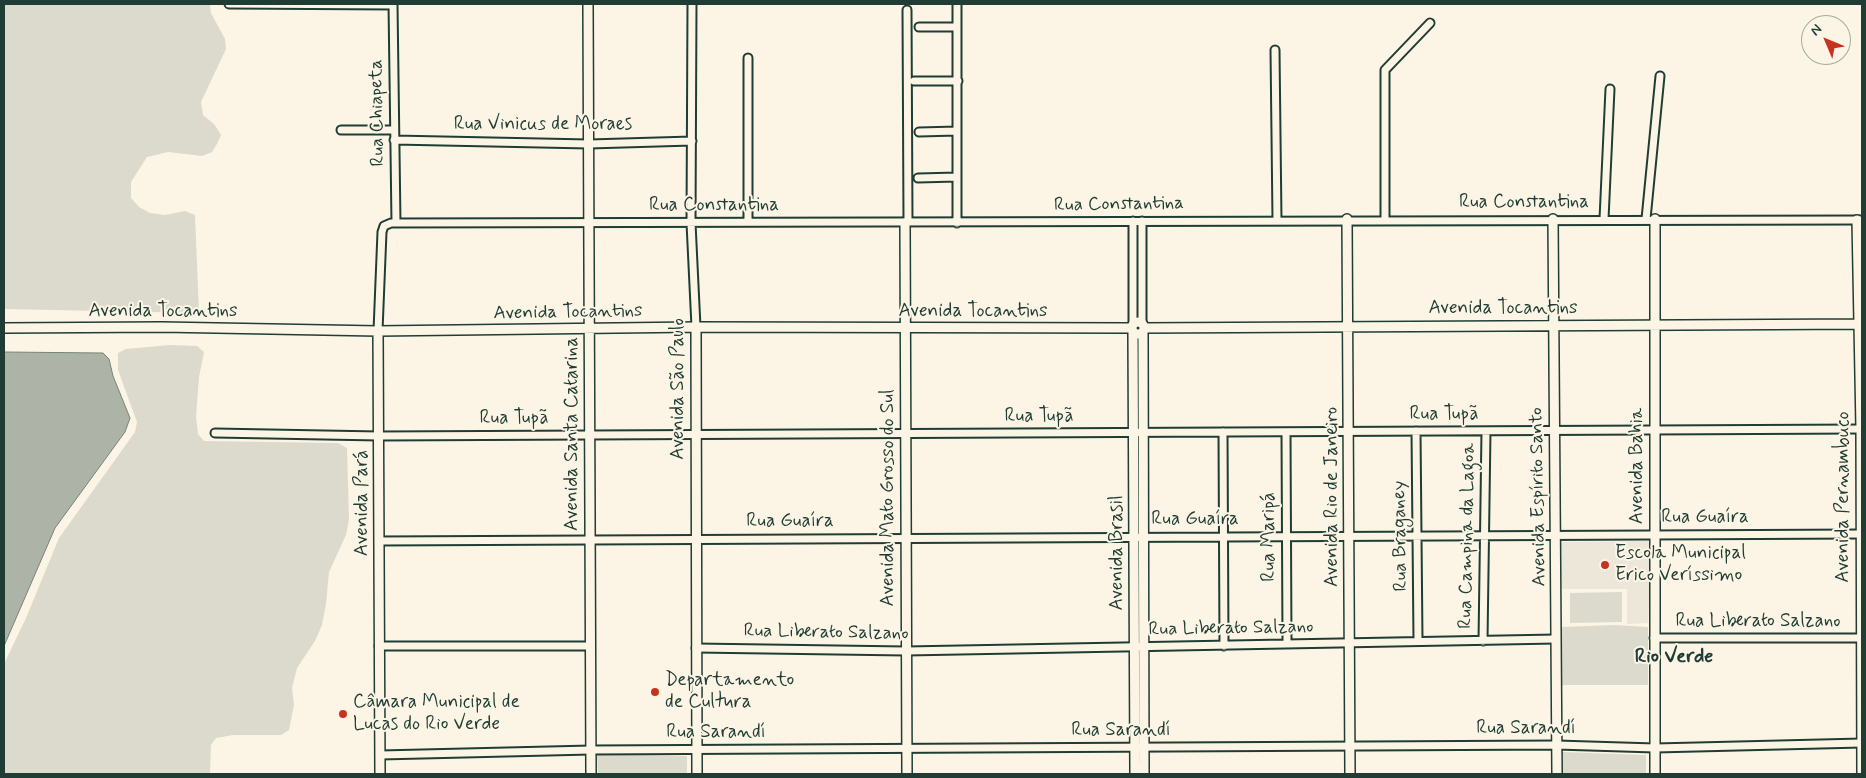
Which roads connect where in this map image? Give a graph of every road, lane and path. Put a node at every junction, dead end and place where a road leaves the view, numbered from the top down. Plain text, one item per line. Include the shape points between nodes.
1 (229, 4) edge
2 (393, 4) edge
3 (588, 4) edge
4 (692, 4) edge
5 (957, 4) edge
6 (907, 10) dead end
7 (1430, 23) dead end
8 (957, 26) junction
9 (918, 27) dead end
10 (1275, 50) dead end
11 (748, 58) dead end
12 (1660, 76) dead end
13 (914, 81) dead end
14 (958, 81) junction
15 (1610, 89) dead end
16 (341, 130) dead end
17 (394, 130) junction
18 (958, 131) junction
19 (919, 132) dead end
20 (394, 140) junction
21 (692, 141) junction
22 (589, 144) junction
23 (957, 177) junction
24 (918, 178) dead end
25 (1347, 219) junction
26 (1385, 219) junction
27 (1553, 219) junction
28 (1604, 219) junction
29 (1650, 219) junction
30 (1278, 220) junction
31 (1860, 220) edge
32 (1133, 221) junction
33 (1142, 221) junction
34 (396, 222) junction
35 (588, 222) junction
36 (748, 222) junction
37 (907, 222) junction
38 (691, 223) junction
39 (958, 223) junction
40 (1860, 324) edge
41 (1349, 325) junction
42 (1552, 325) junction
43 (1654, 325) junction
44 (696, 327) junction
45 (4, 328) edge
46 (1138, 328) junction
47 (590, 329) junction
48 (904, 329) junction
49 (378, 331) junction
50 (1862, 429) edge
51 (1655, 430) junction
52 (1416, 431) junction
53 (1486, 431) junction
54 (1139, 432) junction
55 (1223, 432) junction
56 (1286, 432) junction
57 (1349, 432) junction
58 (1554, 432) junction
59 (215, 433) dead end
60 (905, 433) junction
61 (696, 434) junction
62 (590, 435) junction
63 (379, 436) junction
64 (1654, 534) junction
65 (1861, 534) edge
66 (1555, 535) junction
67 (1223, 536) junction
68 (1286, 536) junction
69 (1349, 536) junction
70 (1417, 536) junction
71 (1485, 536) junction
72 (1138, 537) junction
73 (905, 538) junction
74 (696, 539) junction
75 (590, 540) junction
76 (379, 541) junction
77 (1654, 638) junction
78 (1861, 638) edge
79 (1556, 639) junction
80 (1418, 640) junction
81 (1483, 641) junction
82 (1287, 643) junction
83 (1349, 644) junction
84 (379, 646) junction
85 (589, 646) junction
86 (1224, 646) junction
87 (1134, 647) junction
88 (1144, 647) junction
89 (696, 648) junction
90 (906, 650) junction
91 (1862, 743) edge
92 (1557, 745) junction
93 (1350, 746) junction
94 (1139, 747) junction
95 (906, 748) junction
96 (1655, 748) junction
97 (591, 750) junction
98 (697, 750) junction
99 (380, 755) junction
100 (380, 774) edge
101 (591, 774) edge
102 (697, 774) edge
103 (907, 774) edge
104 (1135, 774) edge
105 (1144, 774) edge
106 (1350, 774) edge
107 (1557, 774) edge
108 (1655, 774) edge
109 (1862, 774) edge

1 - 2 street
2 - 17 street, Rua Chiapeta
3 - 22 street, Avenida Santa Catarina
4 - 21 street, Avenida São Paulo
5 - 8 street
6 - 37 street
7 - 26 street via 1384,70
8 - 9 street
8 - 14 street
10 - 30 street
11 - 36 street
12 - 29 street
13 - 14 street
14 - 18 street
15 - 28 street
16 - 17 street
17 - 20 street, Rua Chiapeta
18 - 19 street
18 - 23 street
20 - 22 street, Rua Vinicus de Moraes
20 - 34 street, Rua Chiapeta
21 - 22 street, Rua Vinicus de Moraes
21 - 38 street, Avenida São Paulo
22 - 35 street, Avenida Santa Catarina
23 - 24 street
23 - 39 street
25 - 26 street, Rua Constantina
25 - 30 street, Rua Constantina
25 - 41 street, Avenida Rio de Janeiro
26 - 27 street, Rua Constantina
27 - 28 street, Rua Constantina
27 - 42 street, Avenida Espírito Santo
28 - 29 street, Rua Constantina
29 - 31 street, Rua Constantina
29 - 43 street, Avenida Bahia
30 - 33 street, Rua Constantina
31 - 40 street, Avenida Pernambuco
32 - 33 street, Rua Constantina
32 - 39 street, Rua Constantina
32 - 46 street, Avenida Brasil
33 - 46 street, Avenida Brasil
34 - 35 street, Rua Constantina
34 - 49 street, Avenida Pará via 386,225 382,232
35 - 38 street, Rua Constantina
35 - 47 street, Avenida Santa Catarina
36 - 37 street, Rua Constantina
36 - 38 street, Rua Constantina
37 - 39 street, Rua Constantina
37 - 48 street, Avenida Mato Grosso do Sul
38 - 44 street, Avenida São Paulo
40 - 43 street, Avenida Tocantins
40 - 50 street, Avenida Pernambuco
41 - 42 street, Avenida Tocantins
41 - 46 street, Avenida Tocantins
41 - 57 street, Avenida Rio de Janeiro
42 - 43 street, Avenida Tocantins
42 - 58 street, Avenida Espírito Santo
43 - 51 street, Avenida Bahia
44 - 47 street, Avenida Tocantins
44 - 48 street, Avenida Tocantins
44 - 61 street, Avenida São Paulo
45 - 49 street, Avenida Tocantins
46 - 48 street, Avenida Tocantins
46 - 54 street, Avenida Brasil
47 - 49 street, Avenida Tocantins
47 - 62 street, Avenida Santa Catarina
48 - 60 street, Avenida Mato Grosso do Sul
49 - 63 street, Avenida Pará
50 - 51 street, Rua Tupã
50 - 65 street, Avenida Pernambuco
51 - 58 street, Rua Tupã
51 - 64 street, Avenida Bahia
52 - 53 street, Rua Tupã
52 - 57 street, Rua Tupã
52 - 70 street, Rua Braganey
53 - 58 street, Rua Tupã
53 - 71 street, Rua Campina da Lagoa
54 - 55 street, Rua Tupã
54 - 60 street, Rua Tupã
54 - 72 street, Avenida Brasil
55 - 56 street, Rua Tupã
55 - 67 street
56 - 57 street, Rua Tupã
56 - 68 street, Rua Maripá
57 - 69 street, Avenida Rio de Janeiro
58 - 66 street, Avenida Espírito Santo
59 - 63 street, Rua Tupã
60 - 61 street, Rua Tupã
60 - 73 street, Avenida Mato Grosso do Sul
61 - 62 street, Rua Tupã
61 - 74 street, Avenida São Paulo
62 - 63 street, Rua Tupã
62 - 75 street, Avenida Santa Catarina
63 - 76 street, Avenida Pará
64 - 65 street, Rua Guaíra
64 - 66 street, Rua Guaíra
64 - 77 street, Avenida Bahia
65 - 78 street, Avenida Pernambuco
66 - 71 street, Rua Guaíra
66 - 79 street, Avenida Espírito Santo
67 - 68 street, Rua Guaíra
67 - 72 street, Rua Guaíra
67 - 86 street
68 - 69 street, Rua Guaíra
68 - 82 street, Rua Maripá
69 - 70 street, Rua Guaíra
69 - 83 street, Avenida Rio de Janeiro
70 - 71 street, Rua Guaíra
70 - 80 street, Rua Braganey
71 - 81 street, Rua Campina da Lagoa
72 - 73 street, Rua Guaíra
72 - 87 street, Avenida Brasil
72 - 88 street, Avenida Brasil
73 - 74 street, Rua Guaíra
73 - 90 street, Avenida Mato Grosso do Sul
74 - 75 street, Rua Guaíra
74 - 89 street, Avenida São Paulo
75 - 76 street, Rua Guaíra
75 - 85 street, Avenida Santa Catarina
76 - 84 street, Avenida Pará
77 - 78 street, Rua Liberato Salzano
77 - 96 street, Avenida Bahia
78 - 91 street, Avenida Pernambuco
79 - 81 street, Rua Liberato Salzano
79 - 92 street, Avenida Espírito Santo
80 - 81 street, Rua Liberato Salzano
80 - 83 street, Rua Liberato Salzano
82 - 83 street, Rua Liberato Salzano
82 - 86 street, Rua Liberato Salzano
83 - 93 street, Avenida Rio de Janeiro
84 - 85 street
84 - 99 street, Avenida Pará
85 - 97 street, Avenida Santa Catarina
86 - 88 street, Rua Liberato Salzano
87 - 88 street, Rua Liberato Salzano
87 - 90 street, Rua Liberato Salzano
87 - 94 street, Avenida Brasil
88 - 94 street, Avenida Brasil
89 - 90 street, Rua Liberato Salzano
89 - 98 street, Avenida São Paulo
90 - 95 street, Avenida Mato Grosso do Sul
91 - 96 street, Rua Sarandí
91 - 109 street, Avenida Pernambuco
92 - 93 street, Rua Sarandí
92 - 96 street, Rua Sarandí
92 - 107 street, Avenida Espírito Santo
93 - 94 street, Rua Sarandí
93 - 106 street, Avenida Rio de Janeiro
94 - 95 street, Rua Sarandí
94 - 104 street, Avenida Brasil
94 - 105 street, Avenida Brasil
95 - 98 street, Rua Sarandí
95 - 103 street, Avenida Mato Grosso do Sul
96 - 108 street, Avenida Bahia
97 - 98 street, Rua Sarandí
97 - 99 street, Rua Sarandí
97 - 101 street, Avenida Santa Catarina
98 - 102 street, Avenida São Paulo
99 - 100 street, Avenida Pará

